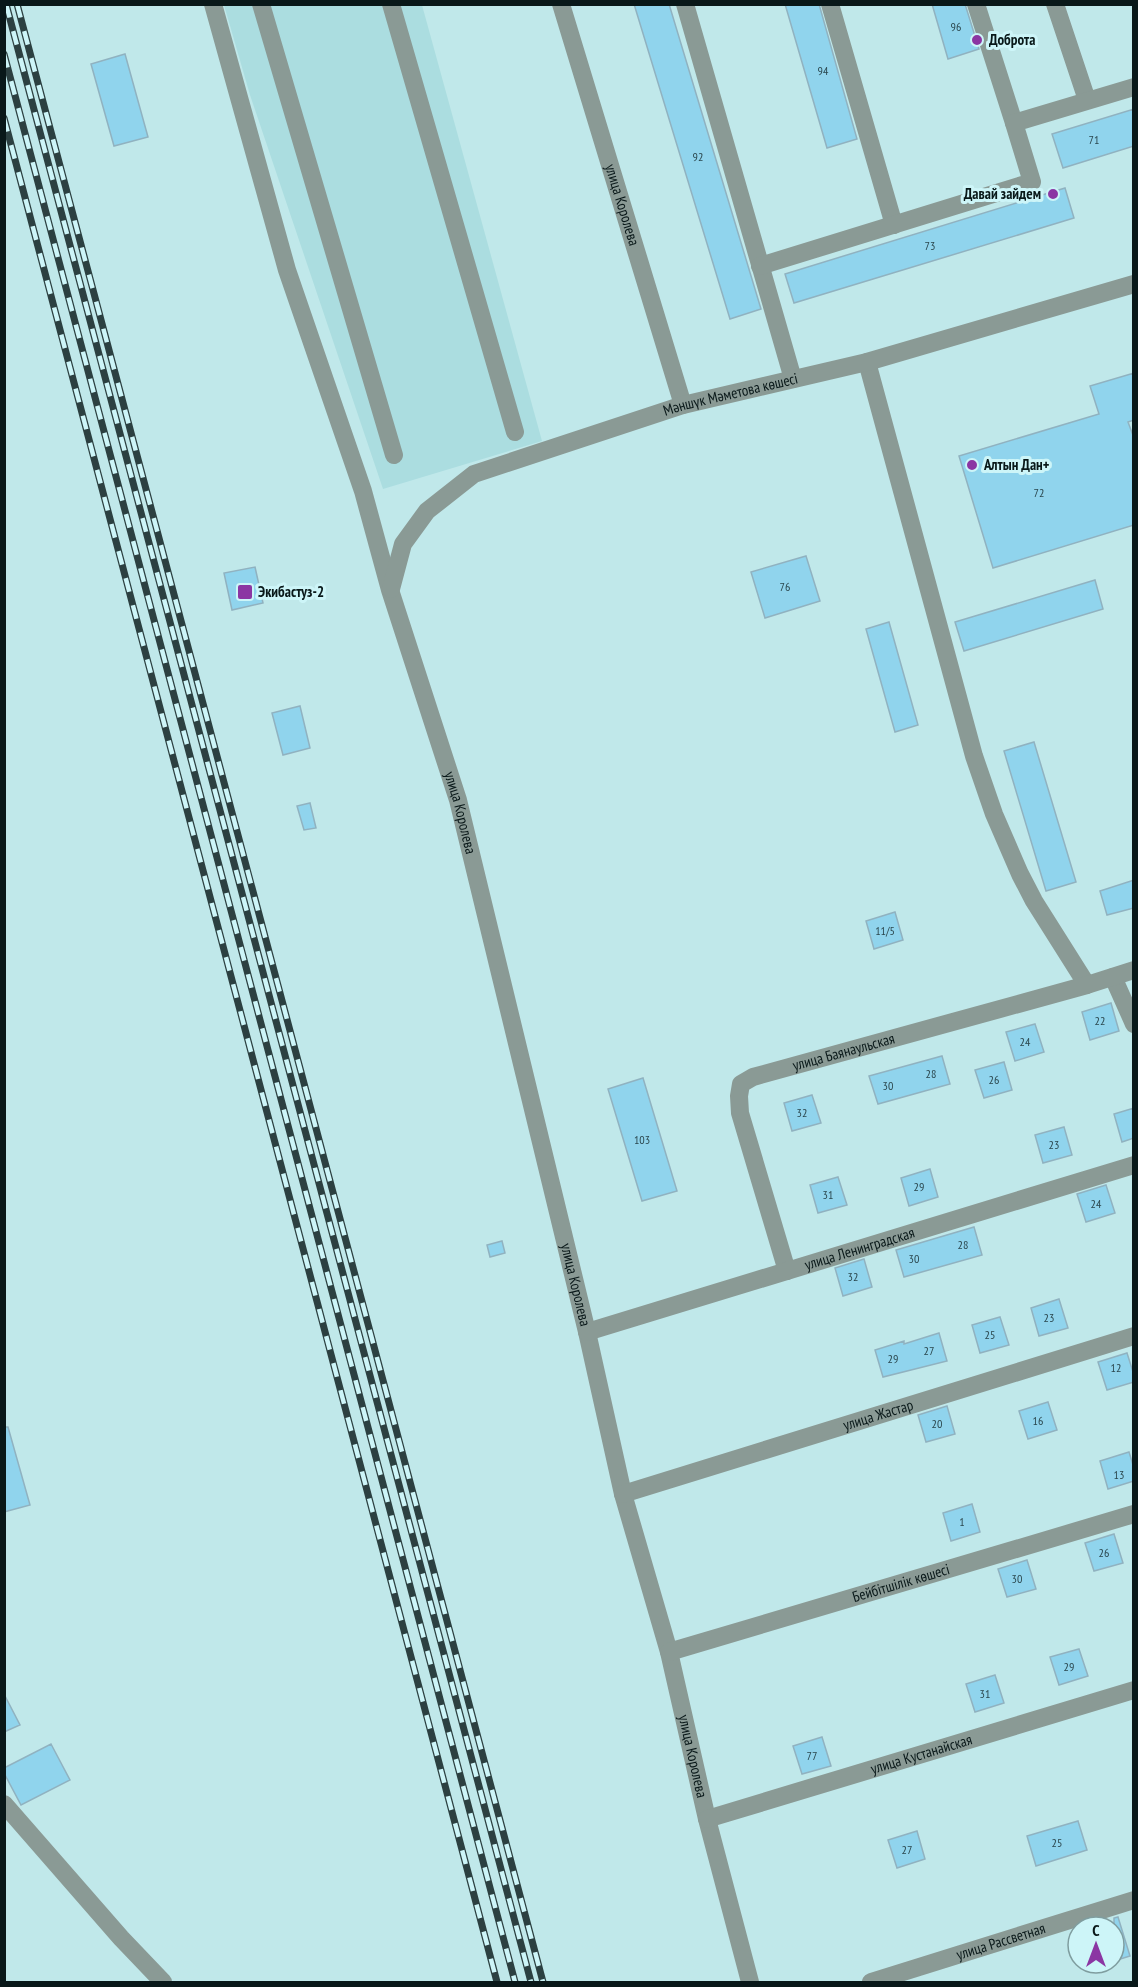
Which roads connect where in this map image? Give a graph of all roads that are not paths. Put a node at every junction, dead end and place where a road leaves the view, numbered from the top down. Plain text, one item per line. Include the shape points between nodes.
1 (213, 4) edge
2 (261, 4) edge
3 (391, 4) edge
4 (561, 4) edge
5 (686, 4) edge
6 (830, 4) edge
7 (976, 4) edge
8 (1055, 4) edge
9 (1134, 87) edge
10 (1087, 100) junction
11 (1014, 123) junction
12 (894, 225) junction
13 (760, 266) junction
14 (1134, 284) edge
15 (867, 362) junction
16 (793, 379) junction
17 (683, 405) junction
18 (515, 432) dead end
19 (394, 454) dead end
20 (390, 591) junction
21 (1134, 970) edge
22 (1113, 976) junction
23 (1088, 985) junction
24 (1134, 1024) edge
25 (1134, 1166) edge
26 (787, 1271) junction
27 (587, 1332) junction
28 (1134, 1336) edge
29 (622, 1494) junction
30 (1134, 1514) edge
31 (669, 1652) junction
32 (1134, 1690) edge
33 (4, 1803) edge
34 (707, 1819) junction
35 (1134, 1900) edge
36 (163, 1983) edge
37 (750, 1983) edge
38 (871, 1983) edge

1 - 20 street, улица Королева via 287,270 363,491
2 - 19 street
3 - 18 street
4 - 17 street, улица Королева
5 - 13 street
6 - 12 street
7 - 11 street
8 - 10 street
9 - 10 street
10 - 11 street
11 - 12 street via 1032,182
12 - 13 street
13 - 16 street
14 - 15 street, Мәншүк Мәметова көшесі
15 - 16 street, Мәншүк Мәметова көшесі
15 - 23 street via 974,756 994,814 1034,901
16 - 17 street, Мәншүк Мәметова көшесі
17 - 20 street, Мәншүк Мәметова көшесі via 474,474 427,511 403,544
20 - 27 street, улица Королева via 458,800
21 - 22 street, улица Баянаульская
22 - 23 street, улица Баянаульская
22 - 24 street
23 - 26 street, улица Баянаульская via 753,1077 741,1084 740,1113
25 - 26 street, улица Ленинградская
26 - 27 street, улица Ленинградская
27 - 29 street, улица Королева
28 - 29 street, улица Жастар
29 - 31 street, улица Королева
30 - 31 street, Бейбітшілік көшесі
31 - 34 street, улица Королева
32 - 34 street, улица Кустанайская
33 - 36 street
34 - 37 street, улица Королева
35 - 38 street, улица Рассветная

